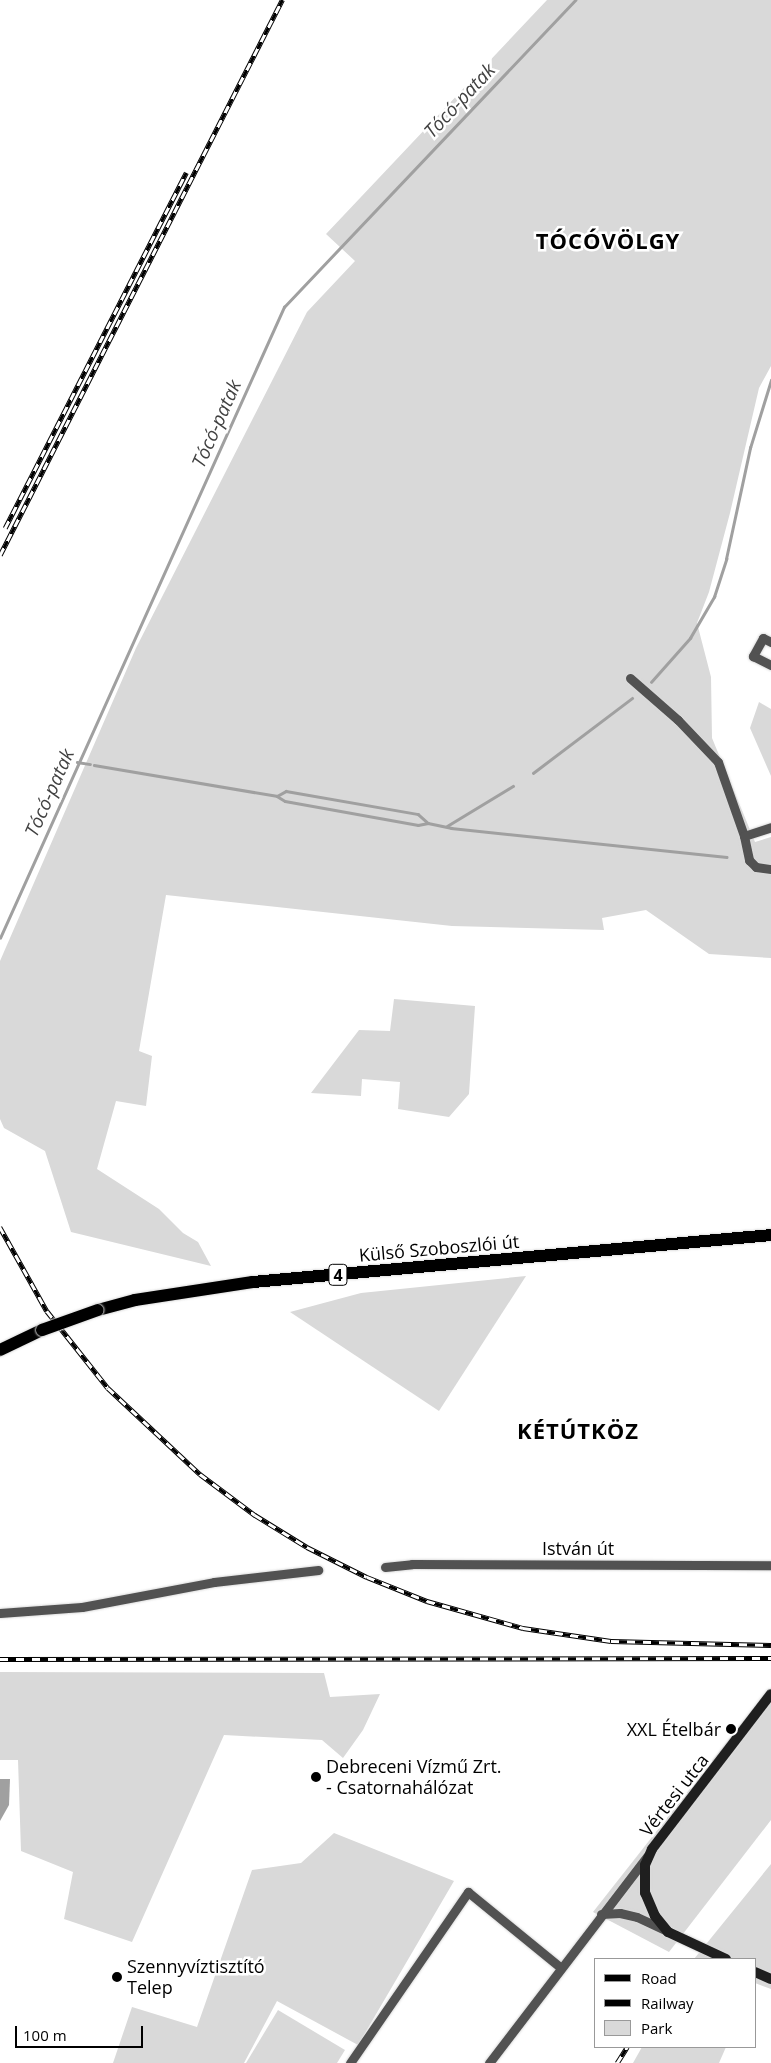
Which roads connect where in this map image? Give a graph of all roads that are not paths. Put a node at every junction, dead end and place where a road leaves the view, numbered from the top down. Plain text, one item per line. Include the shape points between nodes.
1 (771, 642) edge
2 (771, 665) edge
3 (630, 678) dead end
4 (771, 828) edge
5 (744, 836) junction
6 (771, 869) edge
7 (771, 1235) edge
8 (0, 1350) edge
9 (771, 1565) edge
10 (385, 1567) dead end
11 (318, 1570) dead end
12 (0, 1613) edge
13 (771, 1694) edge
14 (652, 1849) junction
15 (601, 1914) junction
16 (668, 1932) junction
17 (724, 1958) edge
18 (560, 1967) junction
19 (756, 1972) edge
20 (771, 1979) edge
21 (350, 2063) edge
22 (489, 2063) edge

1 - 2 street via 763,638 754,656
3 - 5 street via 678,720 718,762
4 - 5 street
5 - 6 street via 749,860 756,867
7 - 8 main road, Külső Szoboszlói út / 4, bridge via 253,1282 135,1300 42,1330
9 - 10 street, István út via 412,1564
11 - 12 street via 214,1582 82,1607
13 - 14 street, Vértesi utca
14 - 15 street, Vértesi utca
14 - 16 street via 645,1865 645,1893 655,1916
15 - 16 street via 620,1913 637,1917
15 - 18 street, Vértesi utca
16 - 17 street
18 - 21 street via 468,1892
18 - 22 street, Vértesi utca
19 - 20 street

